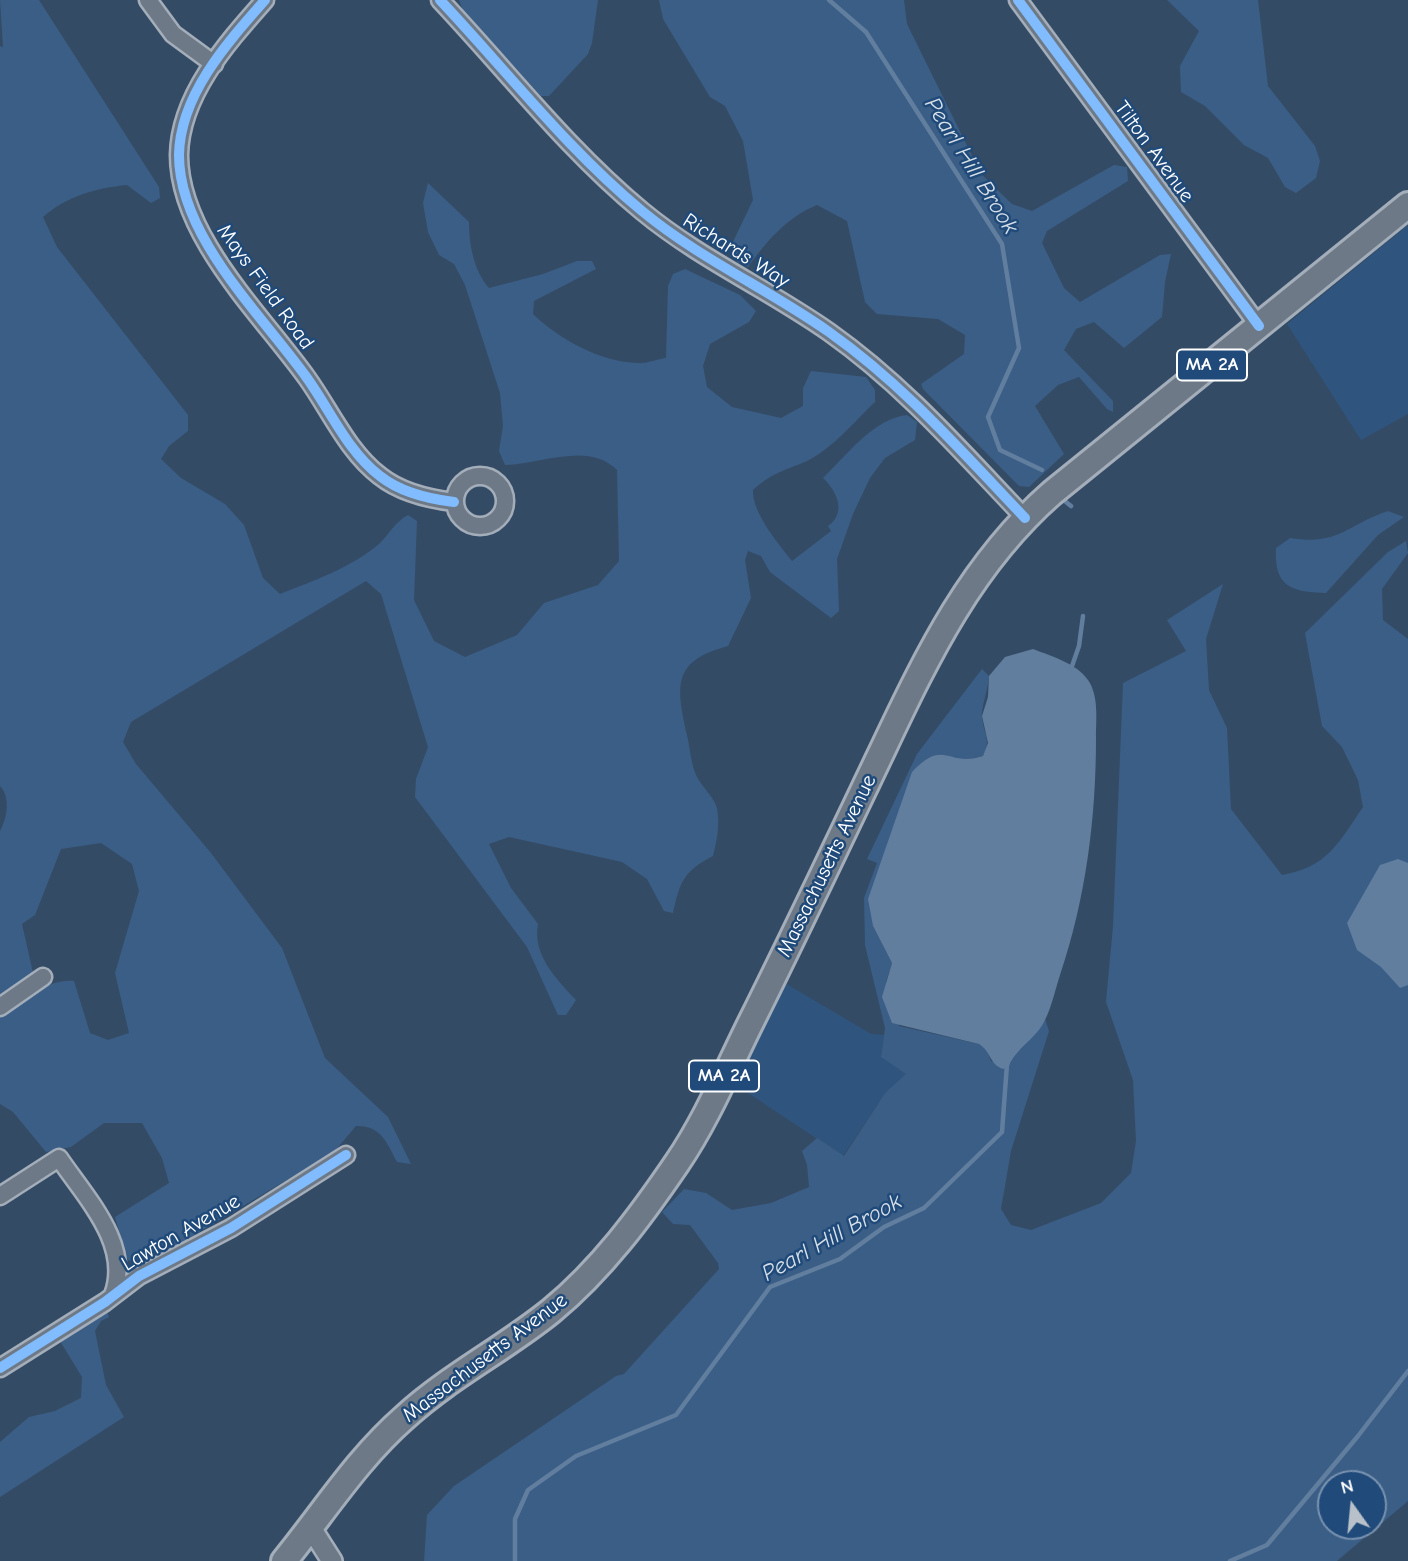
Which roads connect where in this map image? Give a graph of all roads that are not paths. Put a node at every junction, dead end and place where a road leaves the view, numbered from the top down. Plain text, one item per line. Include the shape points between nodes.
1 (148, 0) edge
2 (265, 0) edge
3 (440, 0) edge
4 (1018, 0) edge
5 (214, 64) junction
6 (1408, 205) edge
7 (1259, 326) junction
8 (454, 502) dead end
9 (1025, 518) junction
10 (43, 977) dead end
11 (0, 1007) edge
12 (346, 1155) dead end
13 (0, 1196) edge
14 (113, 1295) junction
15 (0, 1368) edge
16 (311, 1528) junction
17 (284, 1561) edge
18 (332, 1561) edge

1 - 5 street via 173,34
2 - 5 street, Mays Field Road
3 - 9 street, Richards Way via 575,150 628,199 692,249 828,331 884,374 935,420
4 - 7 street, Tilton Avenue
5 - 8 street, Mays Field Road via 187,113 179,155 185,196 205,240 371,468 401,488
6 - 7 main road, Massachusetts Avenue / MA 2A
7 - 9 main road, Massachusetts Avenue / MA 2A
9 - 16 main road, Massachusetts Avenue / MA 2A via 971,583 940,632 769,986 678,1161 580,1284 546,1315 406,1416 352,1472
10 - 11 street
12 - 14 street, Lawton Avenue
13 - 14 street via 59,1158 104,1224 120,1261
14 - 15 street, Lawton Avenue
16 - 17 main road, Massachusetts Avenue / MA 2A
16 - 18 street

